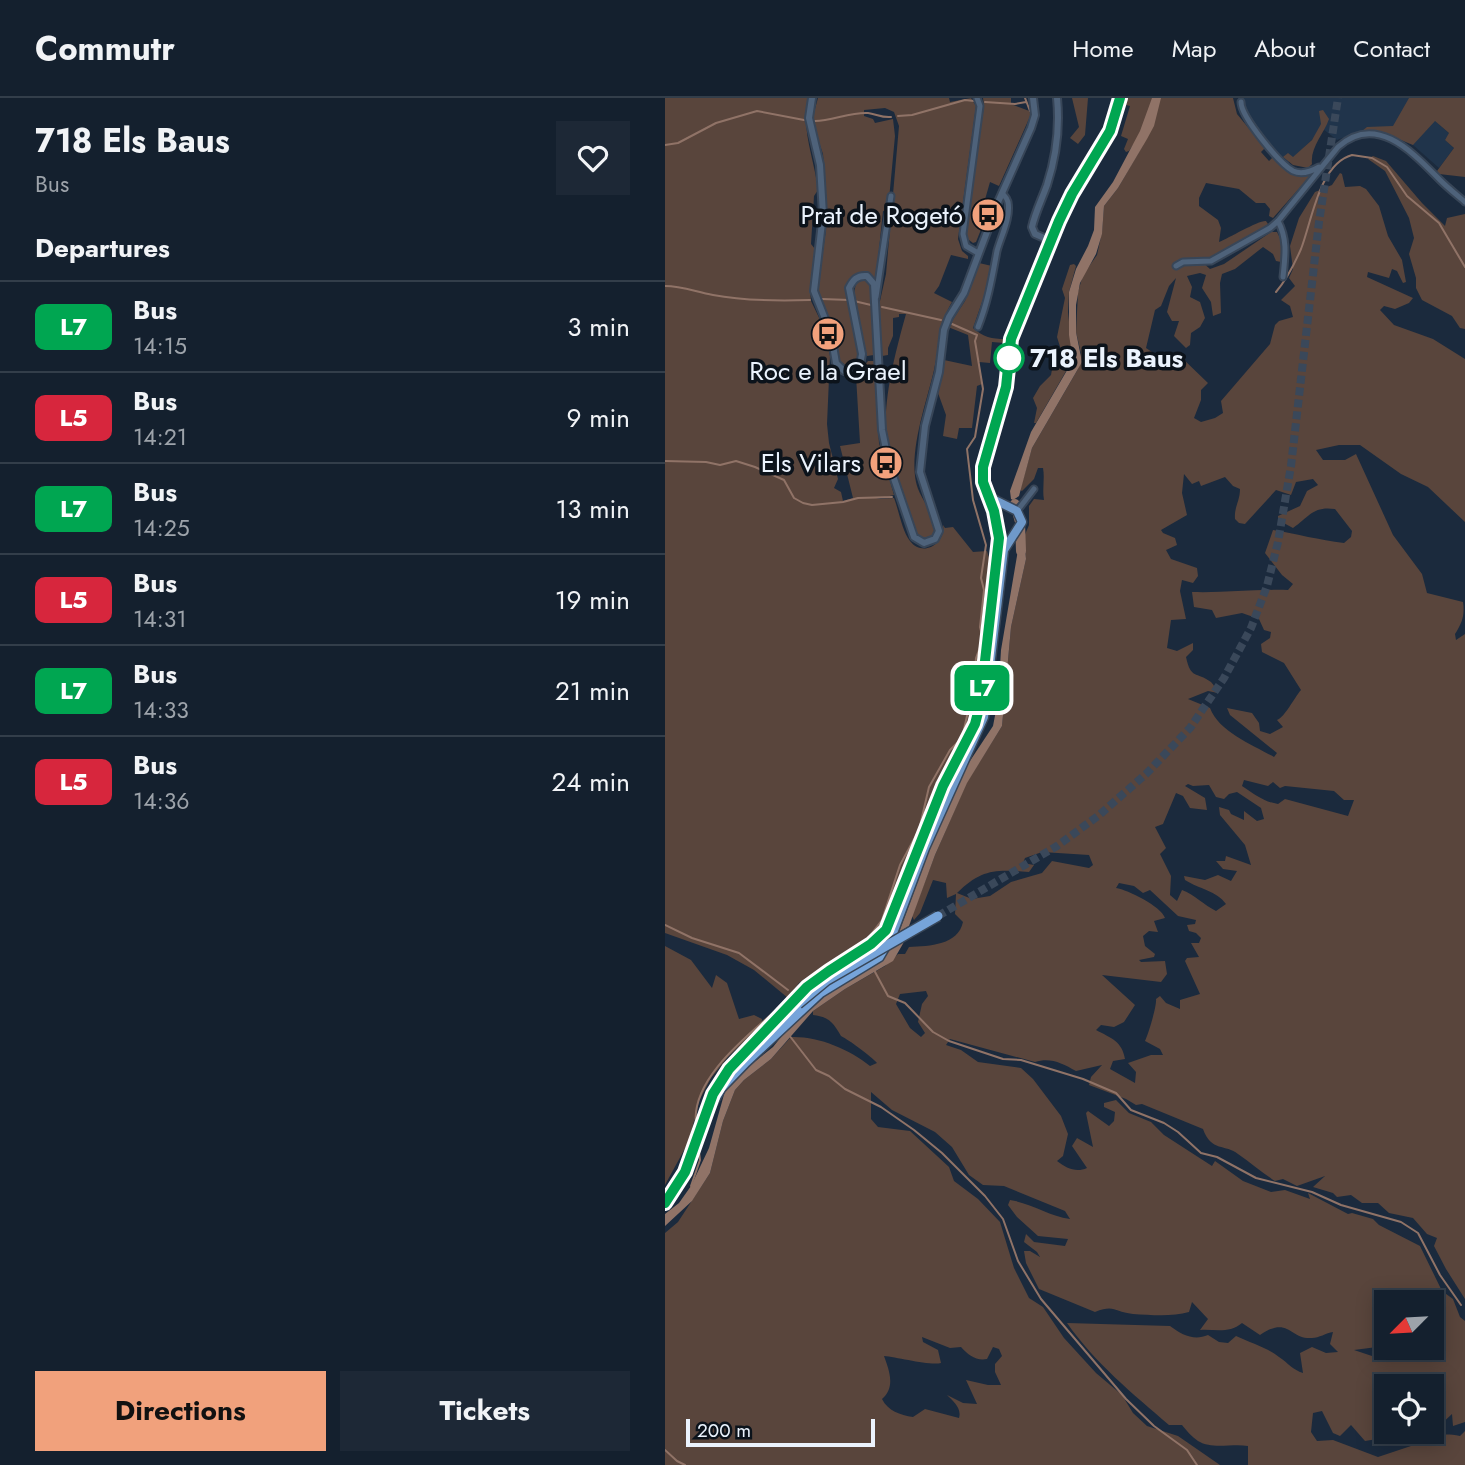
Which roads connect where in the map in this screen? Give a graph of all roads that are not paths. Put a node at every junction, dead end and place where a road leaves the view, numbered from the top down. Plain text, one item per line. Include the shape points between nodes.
1 (812, 98) edge
2 (977, 98) edge
3 (1033, 98) edge
4 (1057, 98) edge
5 (1120, 98) edge
6 (1241, 102) dead end
7 (1324, 164) junction
8 (1002, 193) junction
9 (891, 196) dead end
10 (1465, 202) edge
11 (1278, 221) junction
12 (1051, 241) junction
13 (978, 253) junction
14 (1176, 266) dead end
15 (1283, 277) dead end
16 (876, 298) junction
17 (978, 327) dead end
18 (1034, 489) dead end
19 (987, 493) junction
20 (1015, 510) junction
21 (997, 524) junction
22 (1016, 533) junction
23 (1000, 561) junction
24 (985, 687) junction
25 (938, 916) tunnel mouth
26 (893, 933) joint
27 (739, 1058) junction
28 (702, 1121) junction
29 (665, 1203) edge

1 - 16 street via 809,118 820,165 824,214 814,291 831,334 836,363 844,371 856,369 861,360 849,296 851,284 862,275 871,279
2 - 13 street via 980,106 963,234 966,246
3 - 8 street via 1034,119
4 - 12 street via 1057,142 1032,227 1035,234
5 - 12 main road via 1110,131 1072,194
6 - 7 street via 1252,127 1291,170 1306,172
7 - 10 street via 1351,139 1385,137 1410,149
7 - 11 street
8 - 13 street
8 - 17 street via 1008,205 1006,222
9 - 16 street
11 - 14 street via 1211,261
11 - 15 street via 1286,251
12 - 19 main road via 1011,339 1006,387 984,459
13 - 16 street via 964,293 945,324 925,426 920,472 939,531 928,543 914,537 885,448
18 - 20 street
19 - 20 main road
19 - 21 main road
20 - 21 main road via 1000,511
20 - 22 main road via 1022,522
21 - 22 main road via 1008,535
21 - 23 main road
22 - 23 main road
23 - 24 main road
24 - 26 main road via 984,717 930,836
24 - 27 highway via 975,724 943,786 886,930 807,987
25 - 27 highway, bridge via 827,980
26 - 28 highway via 879,957 820,993 746,1062 721,1088
27 - 28 highway via 720,1082
28 - 29 highway via 688,1165

